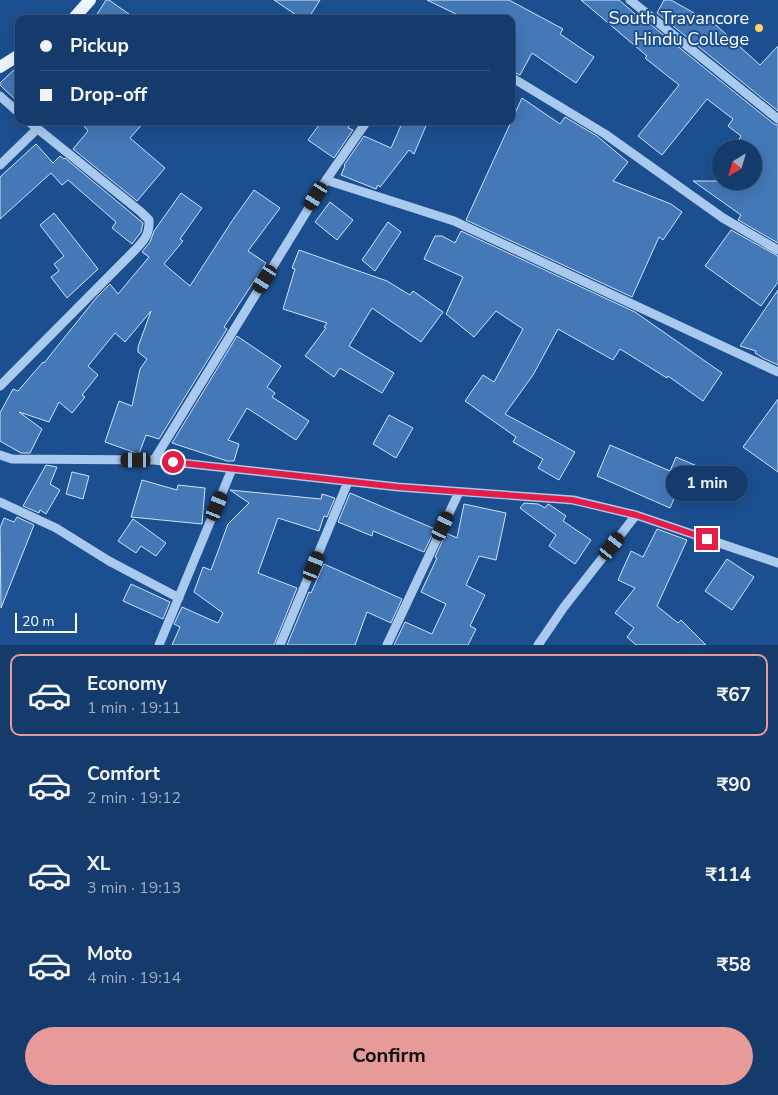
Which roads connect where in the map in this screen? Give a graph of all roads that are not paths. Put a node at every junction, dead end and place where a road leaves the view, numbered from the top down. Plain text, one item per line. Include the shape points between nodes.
1 (90, 0) edge
2 (630, 0) edge
3 (77, 15) edge
4 (15, 58) edge
5 (0, 67) edge
6 (515, 80) edge
7 (0, 96) edge
8 (15, 109) edge
9 (778, 119) edge
10 (32, 125) edge
11 (364, 125) edge
12 (37, 129) junction
13 (0, 165) edge
14 (326, 180) junction
15 (778, 250) edge
16 (778, 372) edge
17 (0, 386) edge
18 (0, 455) edge
19 (154, 460) junction
20 (232, 469) junction
21 (348, 482) junction
22 (460, 492) junction
23 (0, 502) edge
24 (636, 515) junction
25 (778, 563) edge
26 (180, 598) junction
27 (159, 645) edge
28 (280, 645) edge
29 (387, 645) edge
30 (538, 645) edge

1 - 3 main road
2 - 9 street
4 - 5 main road
6 - 15 street via 605,134 723,218
7 - 8 street
10 - 12 street
11 - 14 street
12 - 13 street
12 - 17 street via 141,212 149,220 150,229 144,241
14 - 16 street via 454,221
14 - 19 street
18 - 19 street via 12,459
19 - 20 street
20 - 21 street
20 - 26 street
21 - 22 street
21 - 28 street
22 - 24 street via 572,500
22 - 29 street
23 - 26 street via 56,528 109,561
24 - 25 street
24 - 30 street
26 - 27 street

